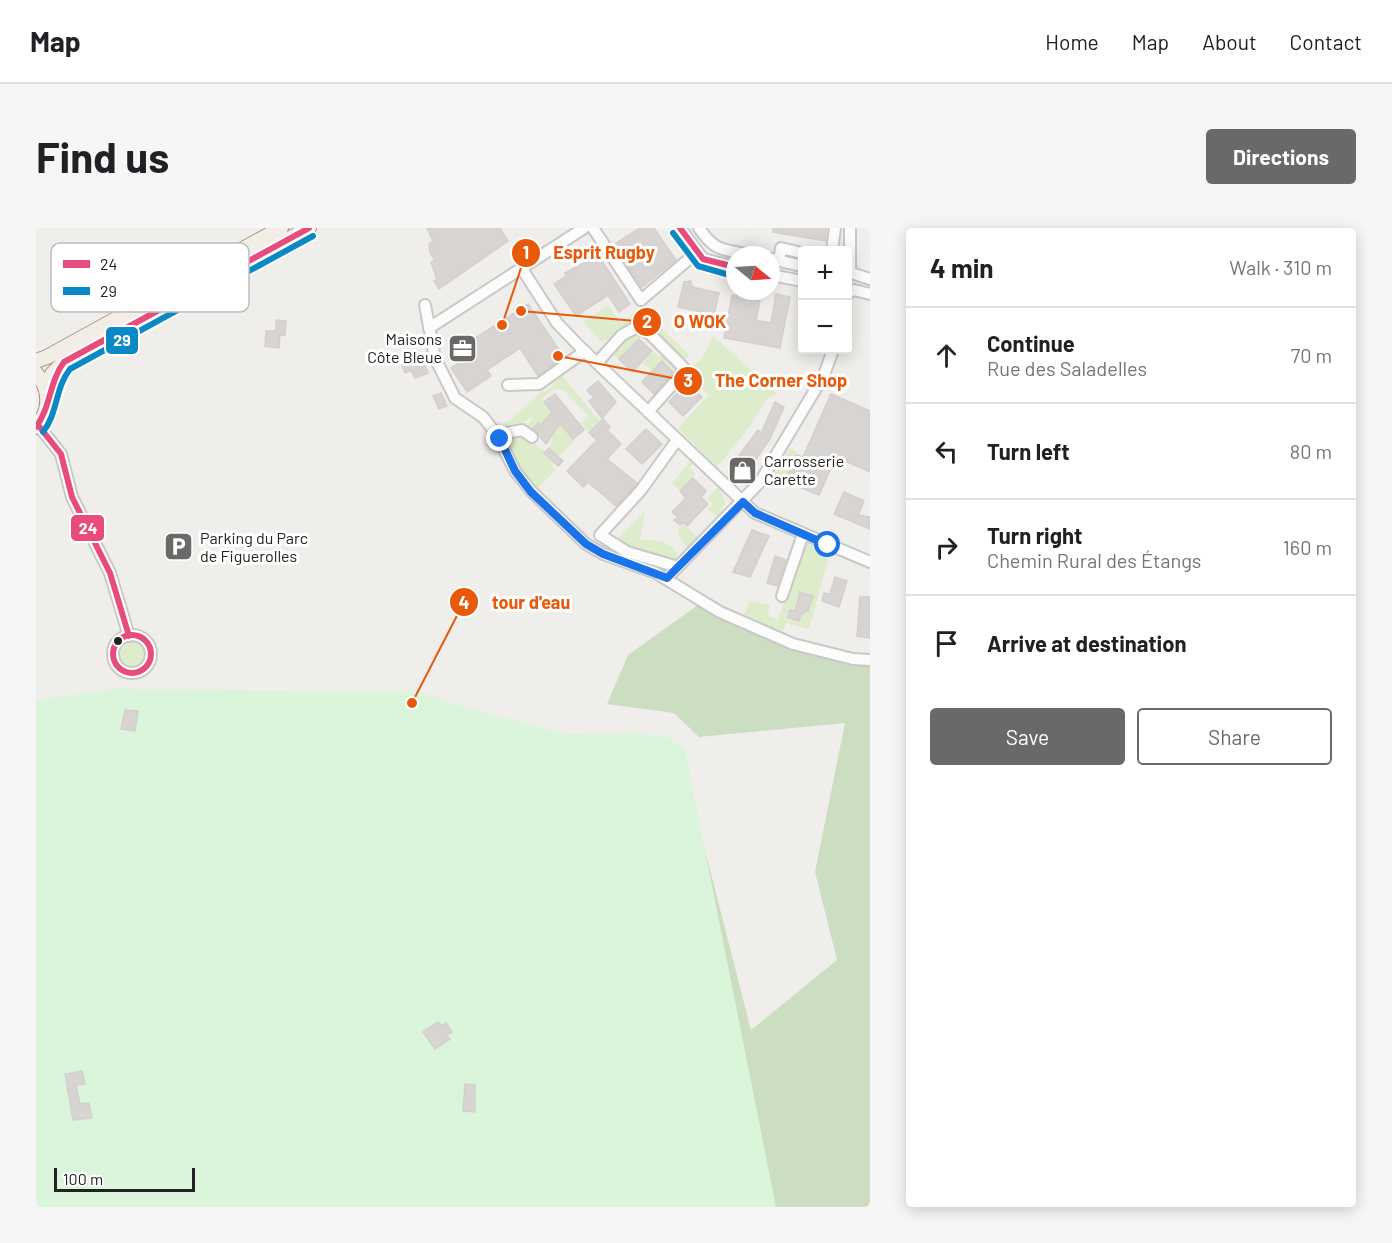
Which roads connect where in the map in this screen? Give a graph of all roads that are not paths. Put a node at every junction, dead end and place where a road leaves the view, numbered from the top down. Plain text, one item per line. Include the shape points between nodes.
1 (281, 228) edge
2 (309, 228) edge
3 (583, 228) edge
4 (593, 228) edge
5 (680, 228) edge
6 (699, 228) edge
7 (835, 228) edge
8 (850, 228) edge
9 (249, 246) edge
10 (833, 246) edge
11 (850, 246) edge
12 (726, 250) edge
13 (780, 250) edge
14 (798, 252) edge
15 (696, 253) junction
16 (249, 261) edge
17 (780, 261) edge
18 (726, 265) edge
19 (798, 265) edge
20 (522, 269) junction
21 (852, 273) edge
22 (852, 274) edge
23 (780, 277) edge
24 (870, 279) edge
25 (798, 280) edge
26 (852, 290) edge
27 (852, 292) edge
28 (870, 294) edge
29 (425, 305) dead end
30 (129, 312) edge
31 (155, 312) edge
32 (429, 328) junction
33 (585, 351) junction
34 (832, 354) edge
35 (36, 361) edge
36 (597, 363) junction
37 (36, 373) edge
38 (508, 385) dead end
39 (47, 393) junction
40 (648, 412) junction
41 (37, 426) edge
42 (497, 435) junction
43 (532, 437) dead end
44 (677, 440) junction
45 (743, 502) junction
46 (803, 534) junction
47 (870, 562) edge
48 (678, 567) junction
49 (667, 578) junction
50 (783, 596) dead end
51 (129, 636) dead end
52 (870, 660) edge

1 - 9 main road
2 - 16 main road
3 - 20 street
4 - 15 street via 641,300
5 - 15 street
6 - 12 street via 710,244
7 - 10 street
8 - 11 street
13 - 14 street
15 - 18 street
17 - 19 street
20 - 32 street
20 - 33 street via 557,323
21 - 24 street
22 - 26 street via 858,280
23 - 25 street
27 - 28 street
29 - 32 street
30 - 35 main road
31 - 39 main road via 64,362 52,374
32 - 42 street via 435,358 455,398 483,417
33 - 36 street
33 - 38 street via 539,384
34 - 45 street via 824,375 776,458
36 - 40 street
36 - 40 street via 622,335 637,327 650,334 683,367 680,376
37 - 39 main road
39 - 41 main road via 44,416
40 - 44 street
41 - 51 street via 61,454 72,497 110,573
42 - 43 street via 522,430
42 - 49 street via 531,492 586,544
44 - 45 street
44 - 48 street via 641,490 600,535 627,552
45 - 46 street via 755,513
45 - 48 street
46 - 47 street
46 - 50 street
48 - 49 street
49 - 52 street via 720,612 793,644

